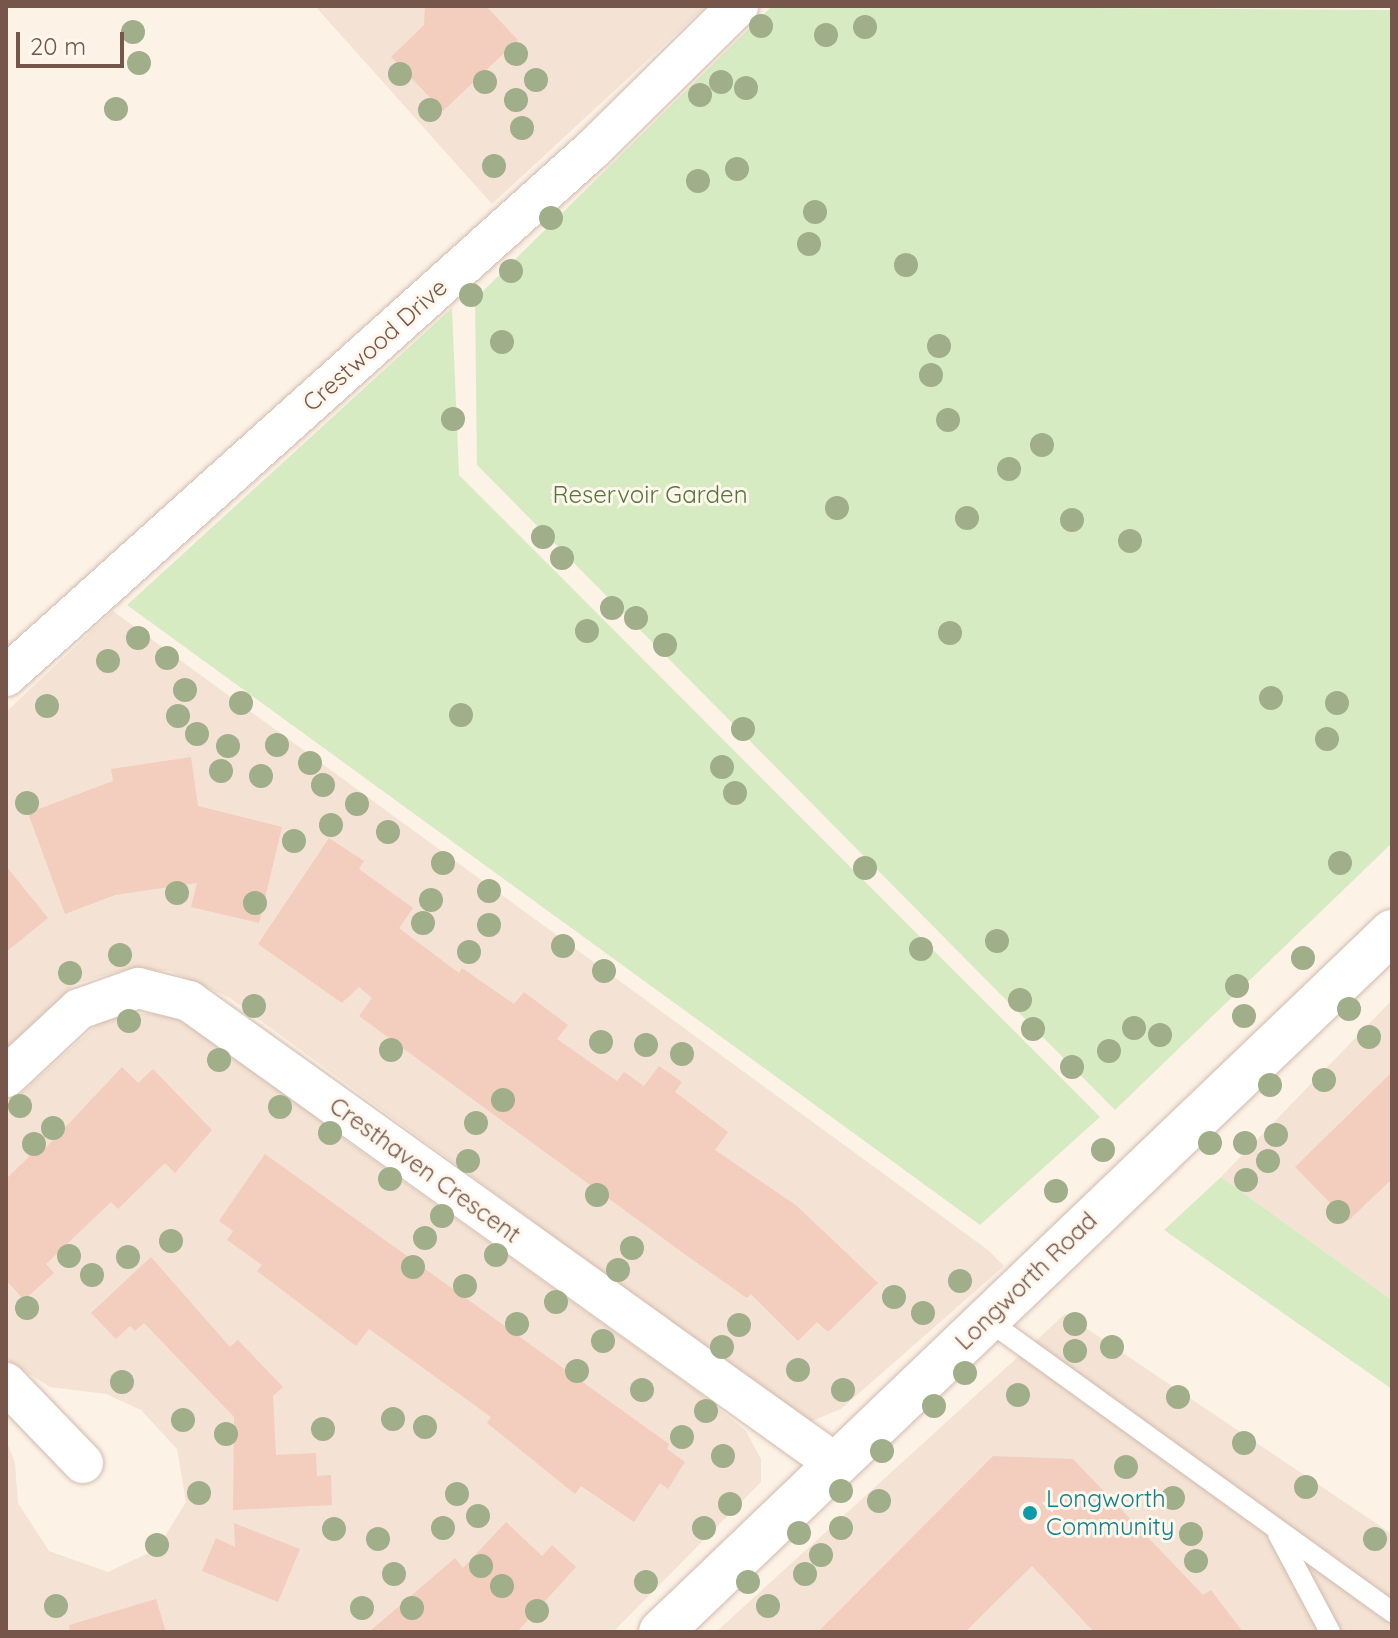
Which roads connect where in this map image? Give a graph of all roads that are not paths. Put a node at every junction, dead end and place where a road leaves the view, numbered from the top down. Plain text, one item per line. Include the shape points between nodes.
1 (738, 6) edge
2 (6, 676) edge
3 (1392, 932) edge
4 (6, 1077) edge
5 (986, 1319) junction
6 (6, 1383) edge
7 (83, 1463) dead end
8 (836, 1464) junction
9 (1276, 1531) junction
10 (1392, 1612) edge
11 (661, 1632) edge
12 (1330, 1632) edge

1 - 2 street, Crestwood Drive via 593,149
3 - 5 street, Longworth Road
4 - 8 street, Cresthaven Crescent via 79,1009 138,988 189,1001
5 - 8 street, Longworth Road
5 - 9 lane
6 - 7 street
8 - 11 street, Longworth Road
9 - 10 lane
9 - 12 lane

